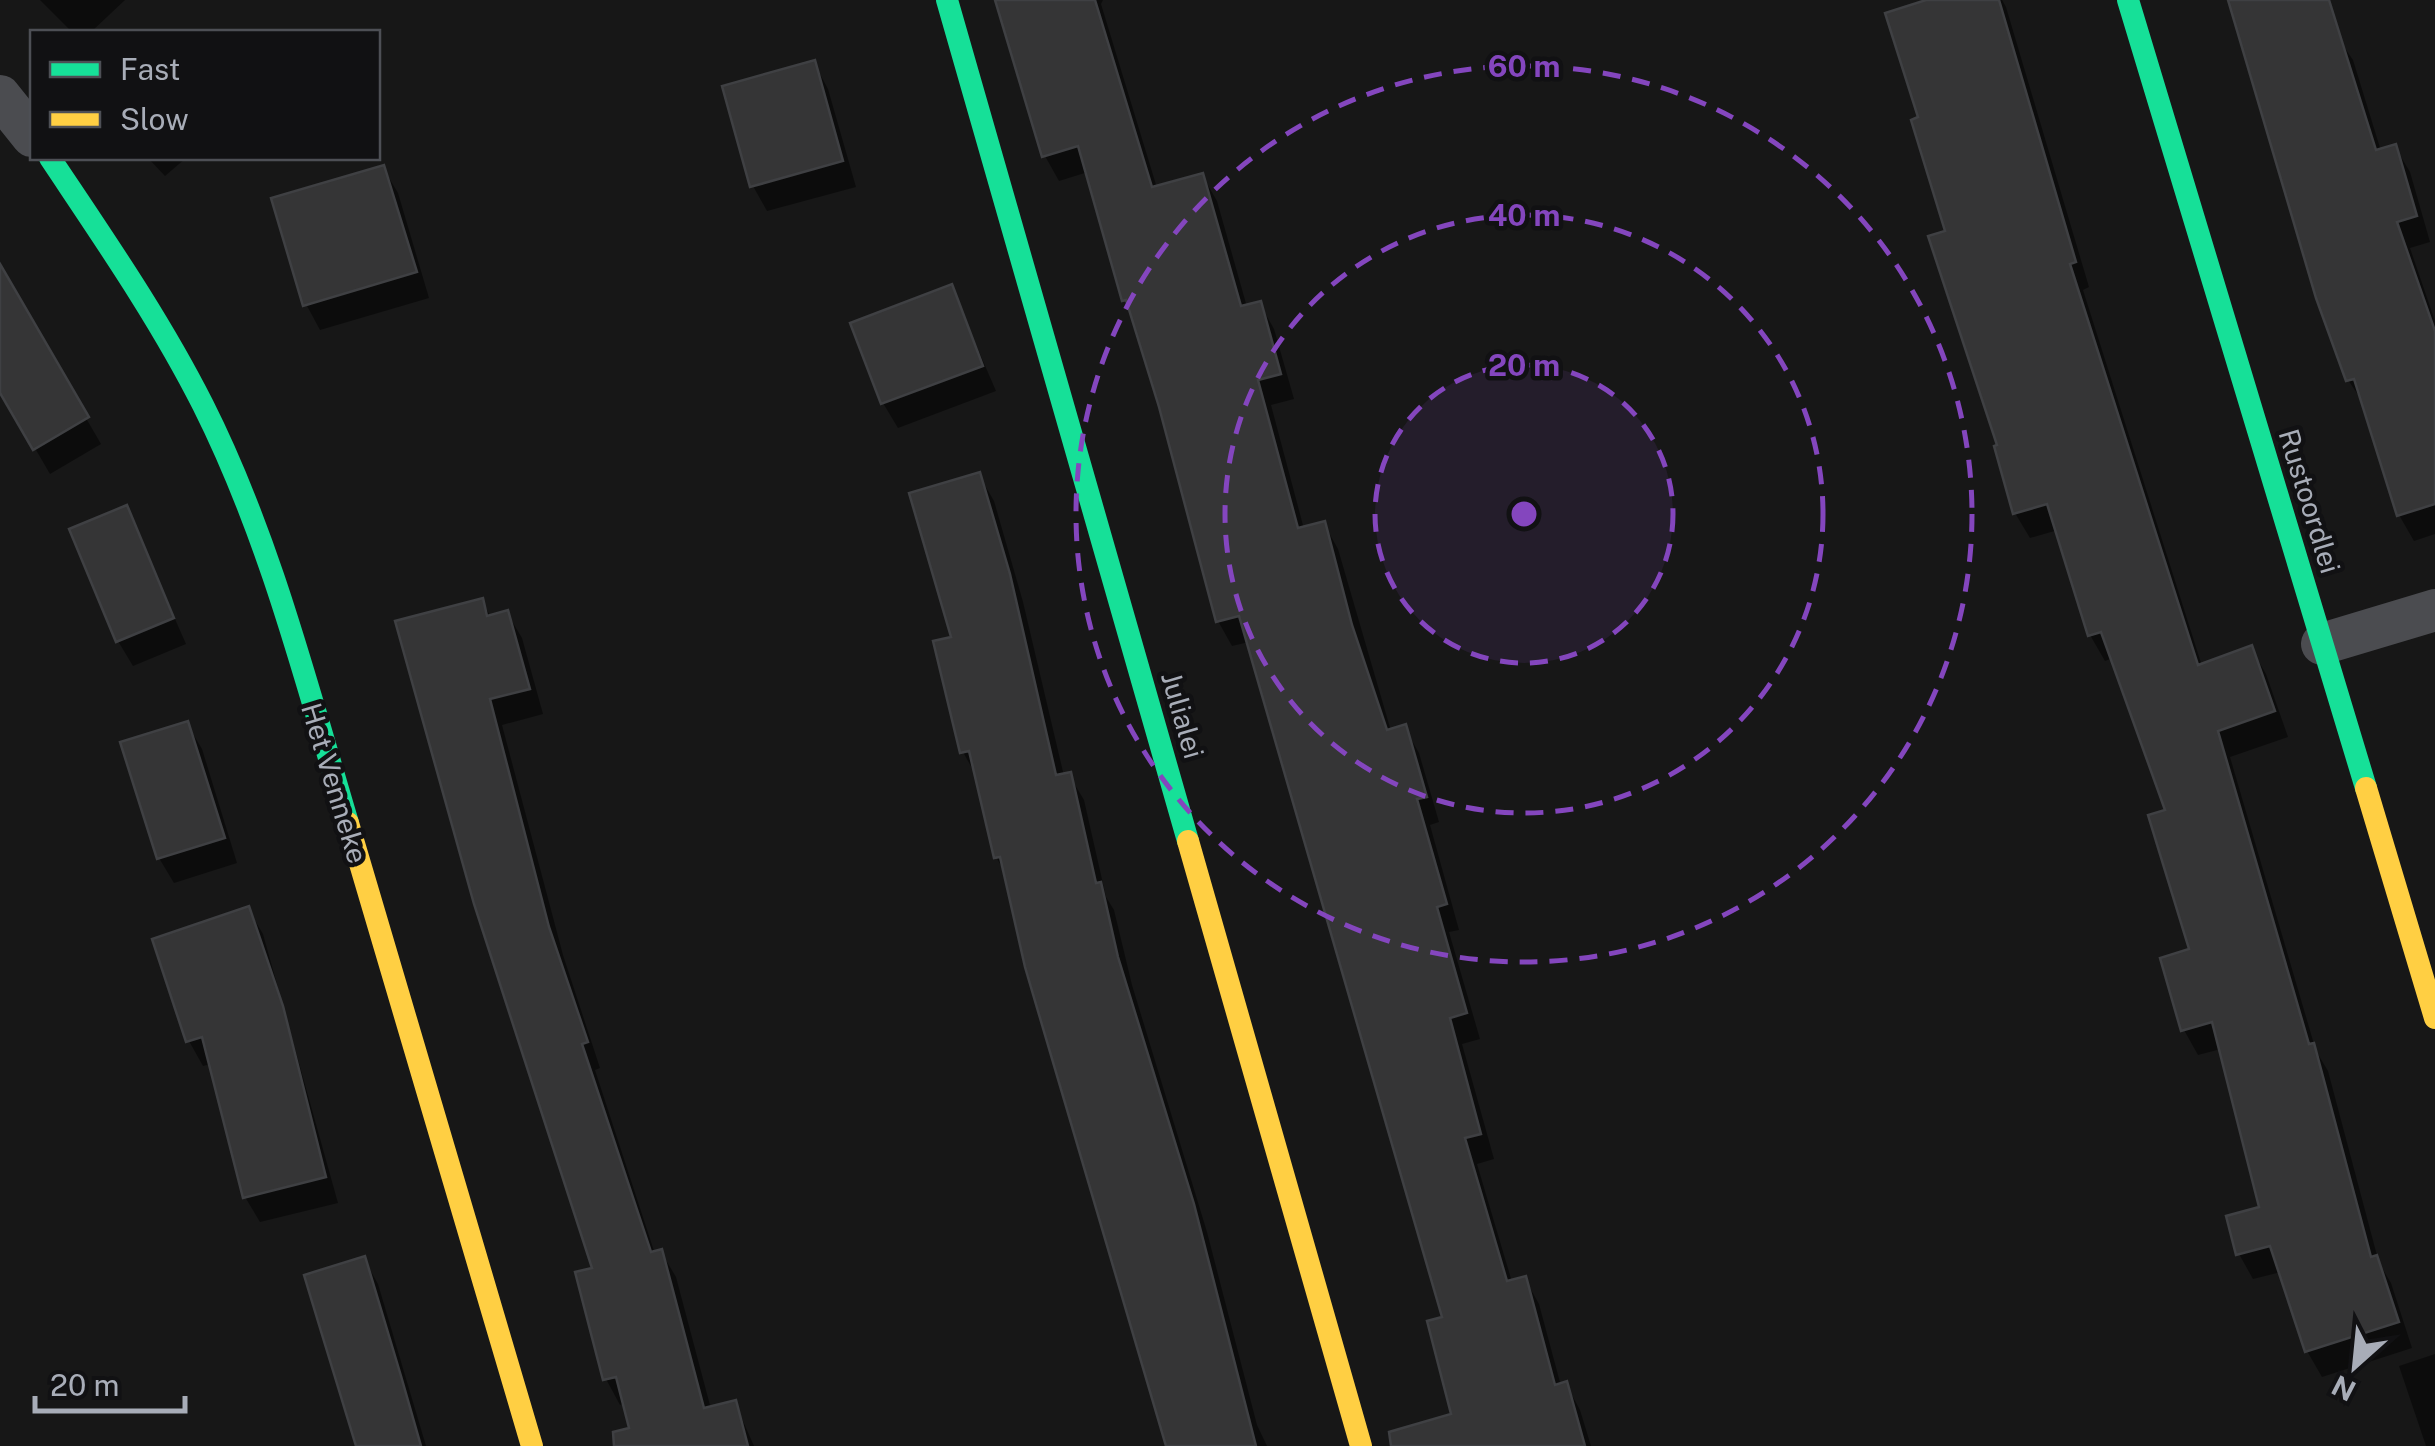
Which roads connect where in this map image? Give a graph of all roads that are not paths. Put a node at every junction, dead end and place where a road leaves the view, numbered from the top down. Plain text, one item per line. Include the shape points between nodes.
1 (947, 0) edge
2 (2128, 0) edge
3 (0, 96) edge
4 (30, 134) edge
5 (51, 160) edge
6 (2435, 610) edge
7 (2322, 644) junction
8 (2435, 1018) edge
9 (532, 1446) edge
10 (1361, 1446) edge

1 - 10 street, Julialei
2 - 7 street, Rustoordlei
3 - 4 street
5 - 9 street, Het Venneke via 160,324 244,498 300,665
6 - 7 street
7 - 8 street, Rustoordlei

